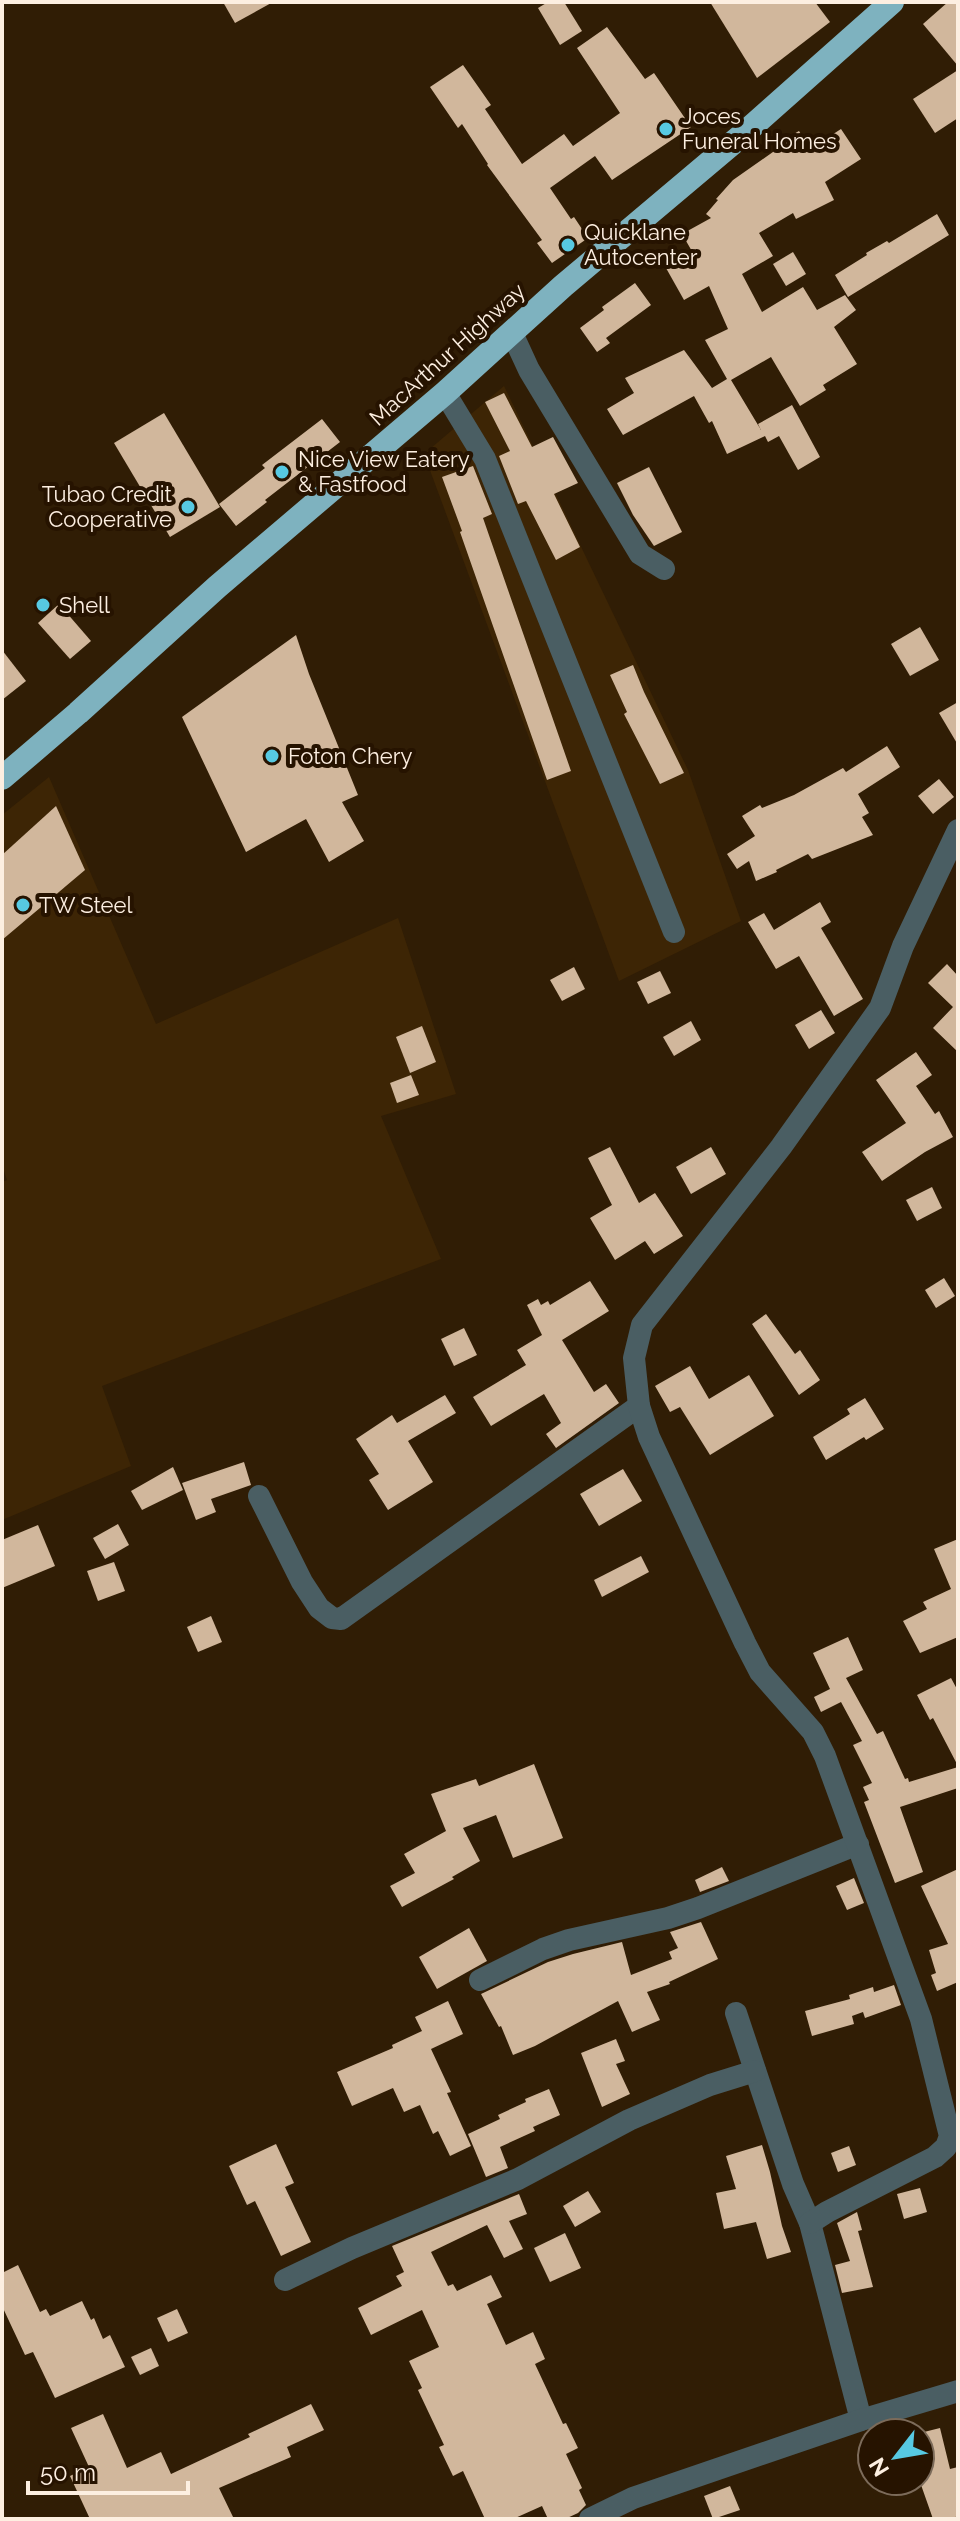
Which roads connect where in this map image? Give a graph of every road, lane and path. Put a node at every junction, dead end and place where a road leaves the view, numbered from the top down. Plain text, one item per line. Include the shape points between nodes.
1 (892, 2) edge
2 (512, 333) junction
3 (445, 393) junction
4 (664, 569) dead end
5 (2, 778) edge
6 (958, 830) edge
7 (674, 932) dead end
8 (639, 1406) junction
9 (259, 1496) dead end
10 (858, 1844) junction
11 (480, 1980) dead end
12 (736, 2013) dead end
13 (755, 2071) junction
14 (810, 2223) junction
15 (285, 2280) dead end
16 (958, 2391) edge
17 (860, 2417) edge
18 (871, 2417) edge
19 (856, 2422) edge
20 (590, 2519) edge

1 - 2 highway, MacArthur Highway
2 - 3 highway, MacArthur Highway
2 - 4 street via 640,554
3 - 5 highway, MacArthur Highway
3 - 7 street via 485,459
6 - 8 street via 880,1008 781,1147 642,1325 634,1358
8 - 9 street via 341,1619 332,1618 313,1600
8 - 10 street via 745,1643 760,1672 813,1732
10 - 11 street via 698,1908 556,1945
10 - 14 street via 921,2019 950,2136 935,2157
12 - 13 street
13 - 14 street
13 - 15 street via 629,2120 518,2179
14 - 17 street
16 - 18 street
19 - 20 street via 633,2498

